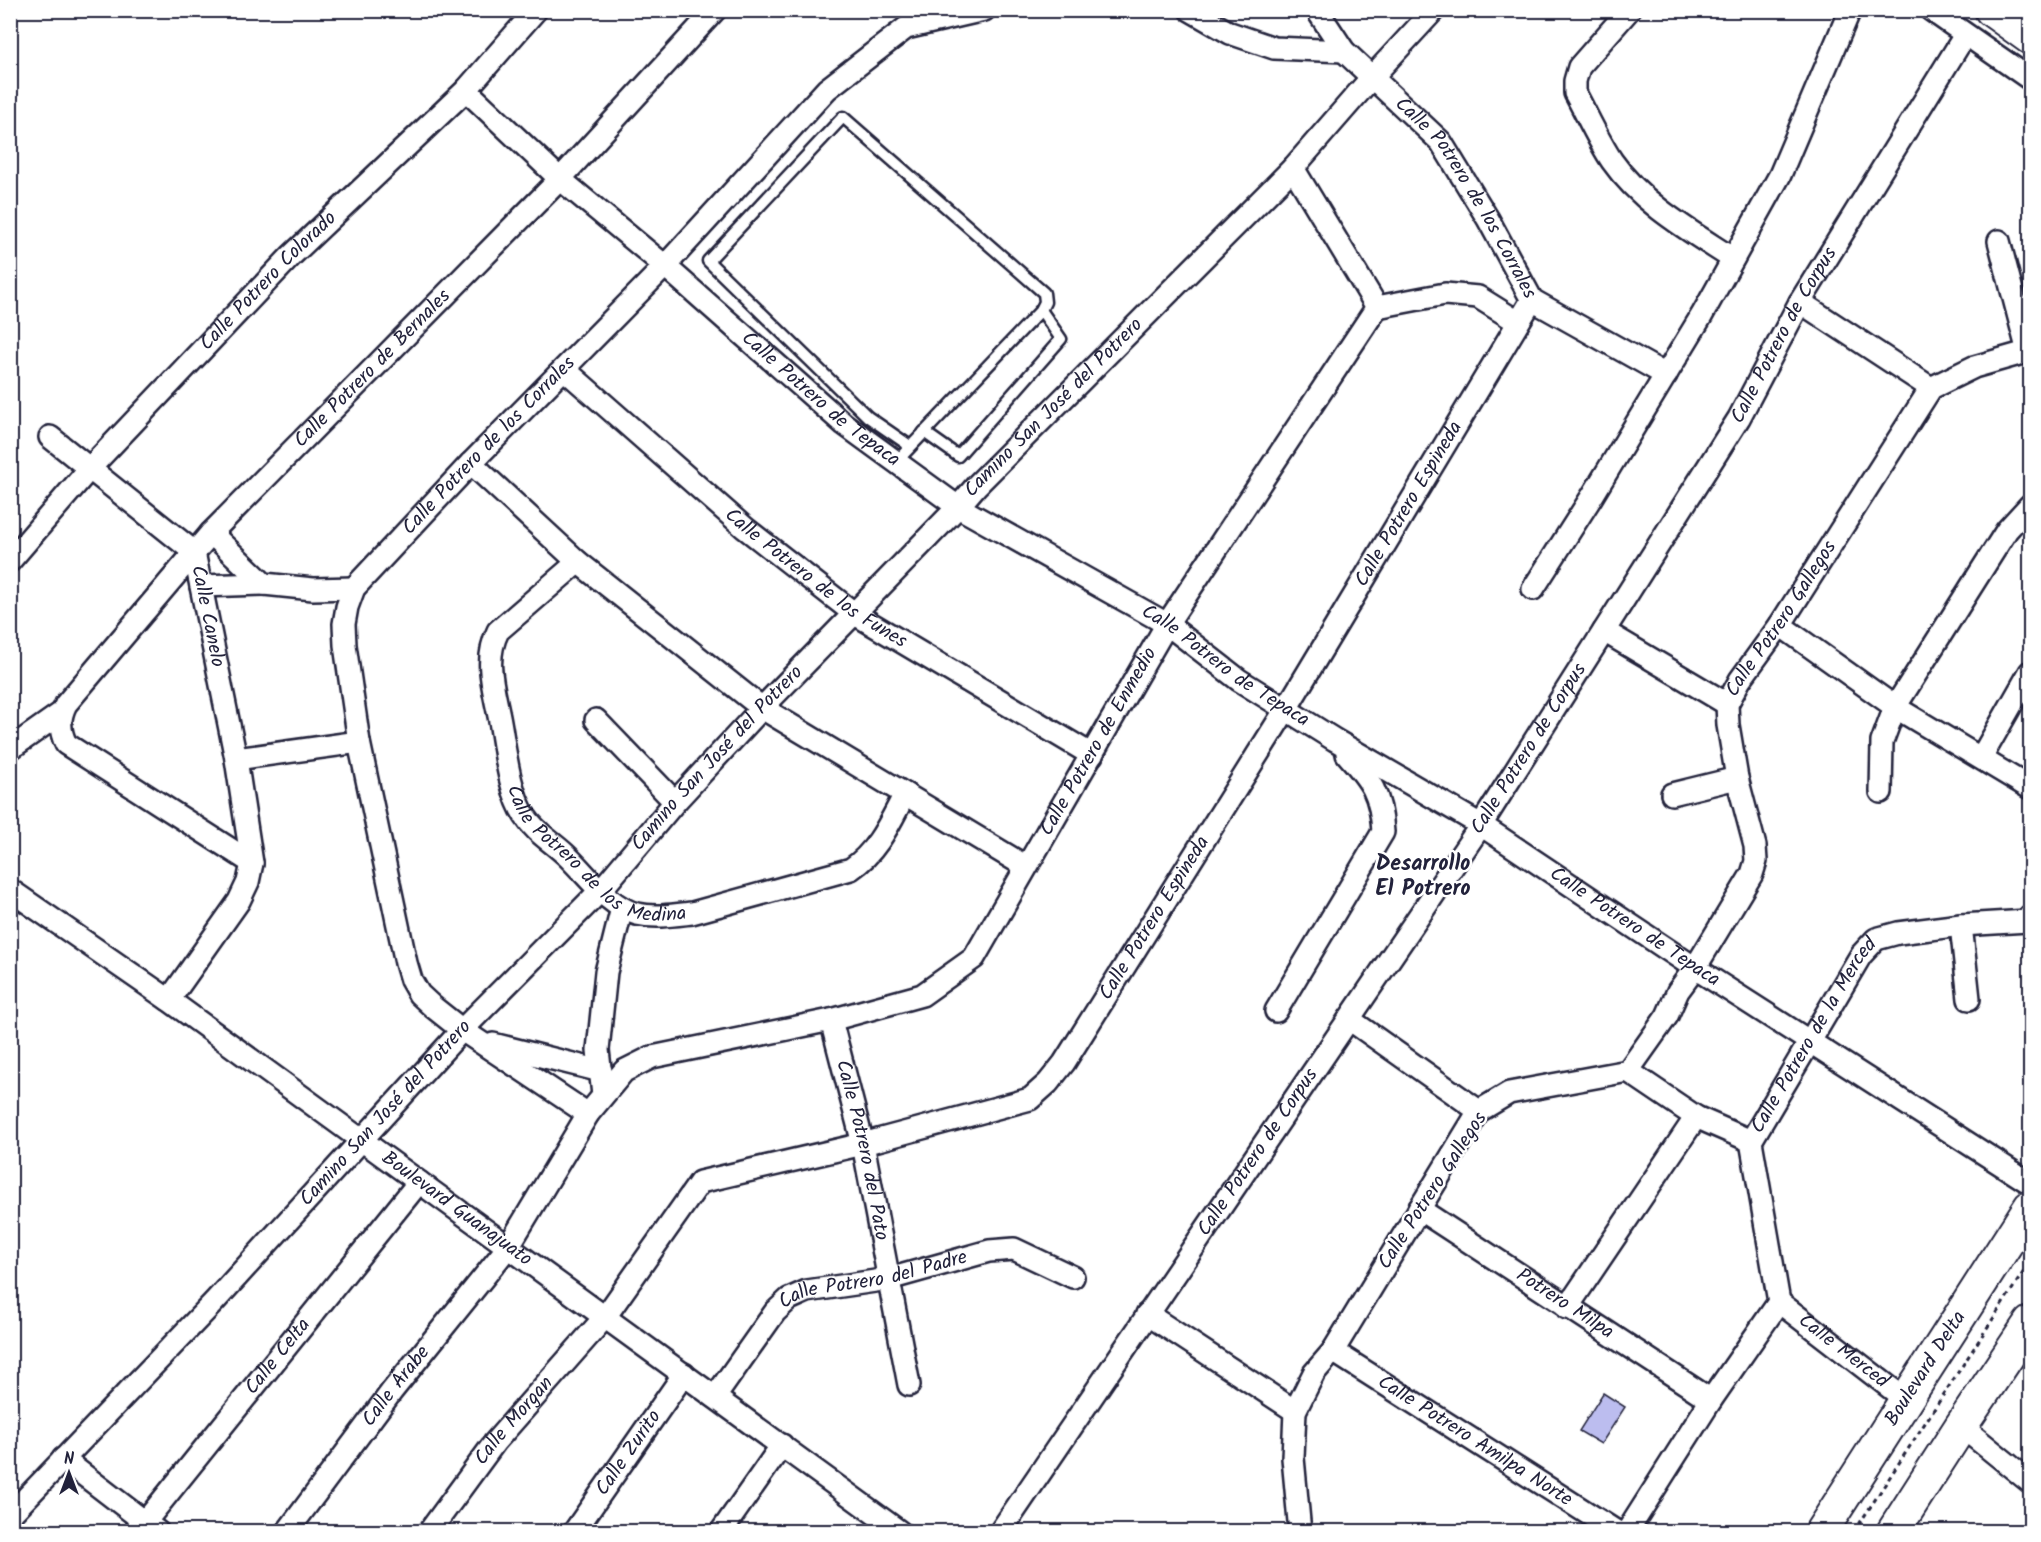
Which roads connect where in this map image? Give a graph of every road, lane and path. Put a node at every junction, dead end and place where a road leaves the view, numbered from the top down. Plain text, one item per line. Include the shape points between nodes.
1 (536, 10) edge
2 (715, 10) edge
3 (984, 10) edge
4 (1190, 10) edge
5 (1317, 10) edge
6 (1434, 10) edge
7 (1629, 10) edge
8 (1850, 10) edge
9 (1931, 10) edge
10 (1991, 10) edge
11 (1965, 35) junction
12 (2031, 38) edge
13 (1344, 51) junction
14 (1373, 76) junction
15 (2031, 79) edge
16 (466, 90) junction
17 (1293, 168) junction
18 (560, 179) junction
19 (1999, 241) dead end
20 (1733, 259) junction
21 (665, 266) junction
22 (1532, 300) junction
23 (1800, 302) junction
24 (1377, 307) junction
25 (1041, 310) junction
26 (1518, 322) junction
27 (2029, 351) edge
28 (564, 369) junction
29 (1666, 375) junction
30 (1931, 388) junction
31 (924, 432) junction
32 (50, 437) dead end
33 (910, 446) junction
34 (896, 462) junction
35 (471, 463) junction
36 (90, 468) junction
37 (2031, 505) edge
38 (958, 507) junction
39 (211, 533) junction
40 (194, 552) junction
41 (10, 561) edge
42 (578, 562) junction
43 (264, 584) junction
44 (201, 586) junction
45 (354, 588) junction
46 (1533, 589) dead end
47 (855, 614) junction
48 (1167, 624) junction
49 (1780, 625) junction
50 (1605, 631) junction
51 (2031, 672) edge
52 (1727, 704) junction
53 (1895, 706) junction
54 (762, 708) junction
55 (1286, 709) junction
56 (61, 713) junction
57 (596, 720) dead end
58 (1335, 740) junction
59 (358, 742) junction
60 (10, 749) edge
61 (1092, 754) junction
62 (1981, 758) junction
63 (236, 759) junction
64 (1737, 778) junction
65 (2031, 788) edge
66 (1881, 792) dead end
67 (905, 794) junction
68 (1672, 794) dead end
69 (675, 802) junction
70 (1481, 825) junction
71 (252, 863) junction
72 (1025, 866) junction
73 (10, 890) edge
74 (601, 890) junction
75 (622, 908) junction
76 (2030, 920) edge
77 (1961, 925) junction
78 (1695, 968) junction
79 (1969, 999) dead end
80 (169, 1000) junction
81 (1276, 1011) dead end
82 (1349, 1019) junction
83 (831, 1020) junction
84 (470, 1035) junction
85 (1812, 1041) junction
86 (600, 1071) junction
87 (1628, 1071) junction
88 (603, 1095) junction
89 (1479, 1111) junction
90 (588, 1114) junction
91 (1696, 1117) junction
92 (362, 1140) junction
93 (1751, 1141) junction
94 (863, 1144) junction
95 (419, 1182) junction
96 (2031, 1183) edge
97 (2031, 1207) edge
98 (1419, 1209) junction
99 (508, 1246) junction
100 (2031, 1262) edge
101 (1073, 1276) dead end
102 (889, 1279) junction
103 (1779, 1302) junction
104 (1567, 1308) junction
105 (1148, 1314) junction
106 (605, 1317) junction
107 (2031, 1323) edge
108 (1333, 1351) junction
109 (684, 1374) junction
110 (909, 1385) dead end
111 (715, 1397) junction
112 (1711, 1400) junction
113 (1906, 1400) junction
114 (1295, 1411) junction
115 (1960, 1426) junction
116 (782, 1445) junction
117 (63, 1459) junction
118 (2031, 1482) edge
119 (10, 1515) edge
120 (146, 1528) edge
121 (900, 1531) edge
122 (287, 1532) edge
123 (429, 1532) edge
124 (574, 1532) edge
125 (721, 1532) edge
126 (1000, 1532) edge
127 (1300, 1532) edge
128 (1617, 1532) edge
129 (1627, 1532) edge
130 (1821, 1532) edge
131 (1854, 1532) edge
132 (1893, 1532) edge

1 - 16 street, Calle Potrero Colorado
2 - 18 street, Calle Potrero de Bernales
3 - 21 street, Calle Potrero de los Corrales via 906,28 827,89
4 - 13 street via 1230,33 1274,48
5 - 13 street, Calle Potrero de los Corrales
6 - 14 street, Camino San José del Potrero
7 - 20 street via 1579,67 1575,93 1612,161 1642,195
8 - 20 street via 1780,175
9 - 11 street
10 - 12 main road
11 - 15 street
11 - 23 street, Calle Potrero de Corpus
13 - 14 street, Calle Potrero de los Corrales
14 - 17 street, Camino San José del Potrero
14 - 22 street, Calle Potrero de los Corrales via 1441,142
16 - 18 street, Calle Potrero de Tepaca
16 - 36 street, Calle Potrero Colorado via 291,256
17 - 24 street
17 - 38 street, Camino San José del Potrero
18 - 21 street, Calle Potrero de Tepaca
18 - 39 street, Calle Potrero de Bernales
19 - 27 street
20 - 29 street
21 - 28 street, Calle Potrero de los Corrales
21 - 34 street, Calle Potrero de Tepaca via 844,424
22 - 26 street, Calle Potrero Espineda
22 - 29 street, Calle Potrero de los Corrales
23 - 30 street
23 - 50 street, Calle Potrero de Corpus via 1738,418
24 - 26 street via 1445,294 1478,297
24 - 48 street, Calle Potrero de Enmedio
25 - 31 lane
25 - 31 lane via 1061,339 958,456
25 - 33 lane via 1044,293 843,117 708,261 868,417
26 - 55 street, Calle Potrero Espineda
27 - 30 street via 1974,367
28 - 35 street, Calle Potrero de los Corrales
28 - 47 street, Calle Potrero de los Funes via 745,528
29 - 46 street
30 - 49 street, Calle Potrero Gallegos
31 - 33 lane
32 - 36 street, Calle Canelo
33 - 34 lane
34 - 38 street, Calle Potrero de Tepaca
35 - 42 street
35 - 45 street, Calle Potrero de los Corrales
36 - 40 street, Calle Canelo
36 - 41 street, Calle Potrero Colorado
37 - 53 street via 2007,530
38 - 47 street, Camino San José del Potrero
38 - 48 street, Calle Potrero de Tepaca
39 - 40 street, Calle Potrero de Bernales
39 - 43 street
40 - 44 street, Calle Canelo
40 - 56 street, Calle Potrero de Bernales
42 - 54 street
42 - 74 street, Calle Potrero de los Medina via 498,632 492,643 490,673 512,784 525,816
43 - 44 street
43 - 45 street
44 - 63 street, Calle Canelo
45 - 59 street, Calle Potrero de los Corrales via 344,624
47 - 54 street, Camino San José del Potrero
47 - 61 street, Calle Potrero de los Funes
48 - 55 street, Calle Potrero de Tepaca via 1239,680
48 - 61 street, Calle Potrero de Enmedio
49 - 52 street, Calle Potrero Gallegos
49 - 53 street
50 - 52 street
50 - 70 street, Calle Potrero de Corpus
51 - 62 street
52 - 64 street, Calle Potrero Gallegos
53 - 62 street
53 - 66 street via 1882,742
54 - 67 street
54 - 69 street, Camino San José del Potrero
55 - 58 street, Calle Potrero de Tepaca
55 - 94 street, Calle Potrero Espineda via 1065,1063 1048,1083 1030,1099
56 - 60 street, Calle Potrero de Bernales
56 - 71 street via 61,734 66,744
57 - 69 street
58 - 70 street, Calle Potrero de Tepaca
58 - 81 street via 1370,780 1382,810 1383,831
59 - 63 street
59 - 84 street, Calle Potrero de los Corrales via 411,980 419,994
61 - 72 street, Calle Potrero de Enmedio
62 - 65 street
63 - 71 street, Calle Canelo
64 - 68 street
64 - 78 street, Calle Potrero Gallegos via 1756,861
67 - 72 street
67 - 75 street, Calle Potrero de los Medina via 877,845 866,860 851,869 692,913 665,916
69 - 74 street, Camino San José del Potrero
70 - 78 street, Calle Potrero de Tepaca
70 - 82 street, Calle Potrero de Corpus
71 - 80 street, Calle Canelo via 239,901
72 - 83 street, Calle Potrero de Enmedio via 974,958 922,995
73 - 80 street, Boulevard Guanajuato
74 - 75 street, Calle Potrero de los Medina
74 - 84 street, Camino San José del Potrero
75 - 86 street via 606,972 598,1050
76 - 77 street, Calle Potrero de la Merced
77 - 79 street
77 - 85 street, Calle Potrero de la Merced via 1876,939 1861,955
78 - 85 street, Calle Potrero de Tepaca
78 - 87 street, Calle Potrero Gallegos
80 - 92 street, Boulevard Guanajuato
82 - 89 street
82 - 105 street, Calle Potrero de Corpus
83 - 88 street, Calle Potrero de Enmedio via 652,1057 624,1071
83 - 94 street, Calle Potrero del Pato
84 - 86 street
84 - 90 street
84 - 92 street, Camino San José del Potrero
85 - 93 street, Calle Potrero de la Merced
85 - 96 street, Calle Potrero de Tepaca
86 - 88 street
87 - 89 street, Calle Potrero Gallegos via 1509,1092
87 - 91 street
88 - 90 street, Calle Potrero de Enmedio
89 - 98 street, Calle Potrero Gallegos
90 - 99 street, Calle Potrero de Enmedio
91 - 93 street
91 - 104 street
92 - 95 street, Boulevard Guanajuato
92 - 117 street, Camino San José del Potrero
93 - 103 street, Calle Potrero de la Merced
94 - 102 street, Calle Potrero del Pato
94 - 106 street, Calle Potrero Espineda via 700,1182
95 - 99 street, Boulevard Guanajuato
95 - 120 street, Calle Celta
97 - 113 main road, Boulevard Delta
98 - 104 street, Potrero Milpa
98 - 108 street, Calle Potrero Gallegos
99 - 106 street, Boulevard Guanajuato
99 - 122 street, Calle Árabe via 392,1391
100 - 131 path
101 - 102 street, Calle Potrero del Padre via 1014,1249 989,1251
102 - 110 street, Calle Potrero del Pato
102 - 111 street, Calle Potrero del Padre via 807,1291 789,1299 775,1312
103 - 112 street
103 - 113 street, Calle Merced
104 - 112 street, Potrero Milpa
105 - 114 street
105 - 126 street, Calle Potrero de Corpus
106 - 109 street, Boulevard Guanajuato
106 - 123 street, Calle Morgan via 495,1442
107 - 115 main road
108 - 114 street, Calle Potrero Gallegos via 1314,1373
108 - 128 street, Calle Potrero Amilpa Norte
109 - 111 street, Boulevard Guanajuato
109 - 124 street, Calle Zurito
111 - 116 street, Boulevard Guanajuato
112 - 129 street
113 - 130 main road, Boulevard Delta
114 - 127 street, Calle Potrero Gallegos via 1293,1458
115 - 118 street
115 - 132 main road
116 - 121 street, Boulevard Guanajuato
116 - 125 street
117 - 119 street, Camino San José del Potrero
117 - 120 street

